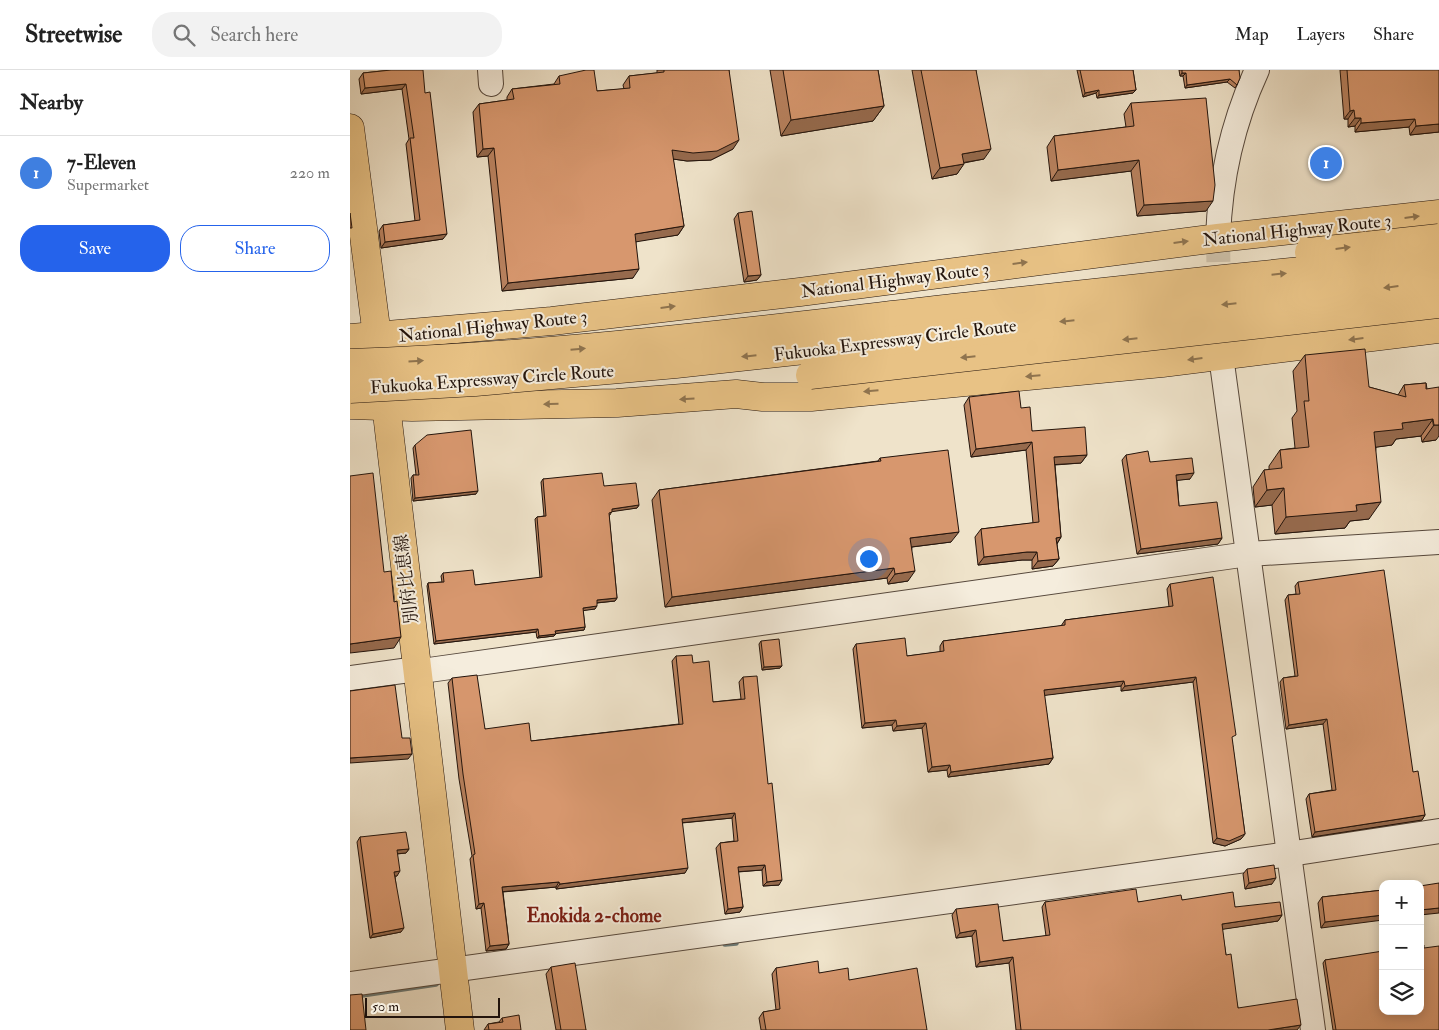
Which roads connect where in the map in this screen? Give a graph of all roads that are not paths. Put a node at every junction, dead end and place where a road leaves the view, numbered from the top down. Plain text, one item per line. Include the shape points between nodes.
1 (1257, 70) edge
2 (350, 128) edge
3 (1439, 214) edge
4 (1218, 238) junction
5 (1439, 238) edge
6 (1439, 257) edge
7 (1439, 281) edge
8 (1439, 304) edge
9 (552, 321) junction
10 (1439, 330) edge
11 (363, 338) edge
12 (1221, 356) junction
13 (350, 363) edge
14 (350, 389) edge
15 (736, 394) junction
16 (350, 405) edge
17 (386, 405) junction
18 (1439, 542) edge
19 (1248, 554) junction
20 (417, 669) junction
21 (350, 678) edge
22 (1439, 831) edge
23 (1289, 854) junction
24 (453, 970) junction
25 (350, 984) edge
26 (460, 1030) edge
27 (1313, 1030) edge

1 - 4 street via 1228,156
2 - 11 main road, 別府比恵線
4 -> 3 main road, National Highway Route 3
9 -> 4 main road, National Highway Route 3
9 -> 5 main road, bridge via 663,327 721,324
13 -> 6 main road, Fukuoka Expressway Circle Route, bridge via 478,358 674,341
7 -> 14 main road, Fukuoka Expressway Circle Route, bridge via 676,364
8 -> 15 main road, bridge via 810,375
9 - 11 main road, National Highway Route 3
10 -> 12 main road
11 - 17 main road, 別府比恵線
12 -> 15 main road via 811,397 763,398
12 - 19 street
15 -> 17 main road via 617,403
16 - 17 main road
17 - 20 main road, 別府比恵線
18 - 19 street
19 - 20 street via 429,670
19 - 23 street
20 - 21 street
20 - 24 main road, 別府比恵線
22 - 23 street
23 - 24 street
23 - 27 street
24 - 25 street
24 - 26 main road, 別府比恵線

